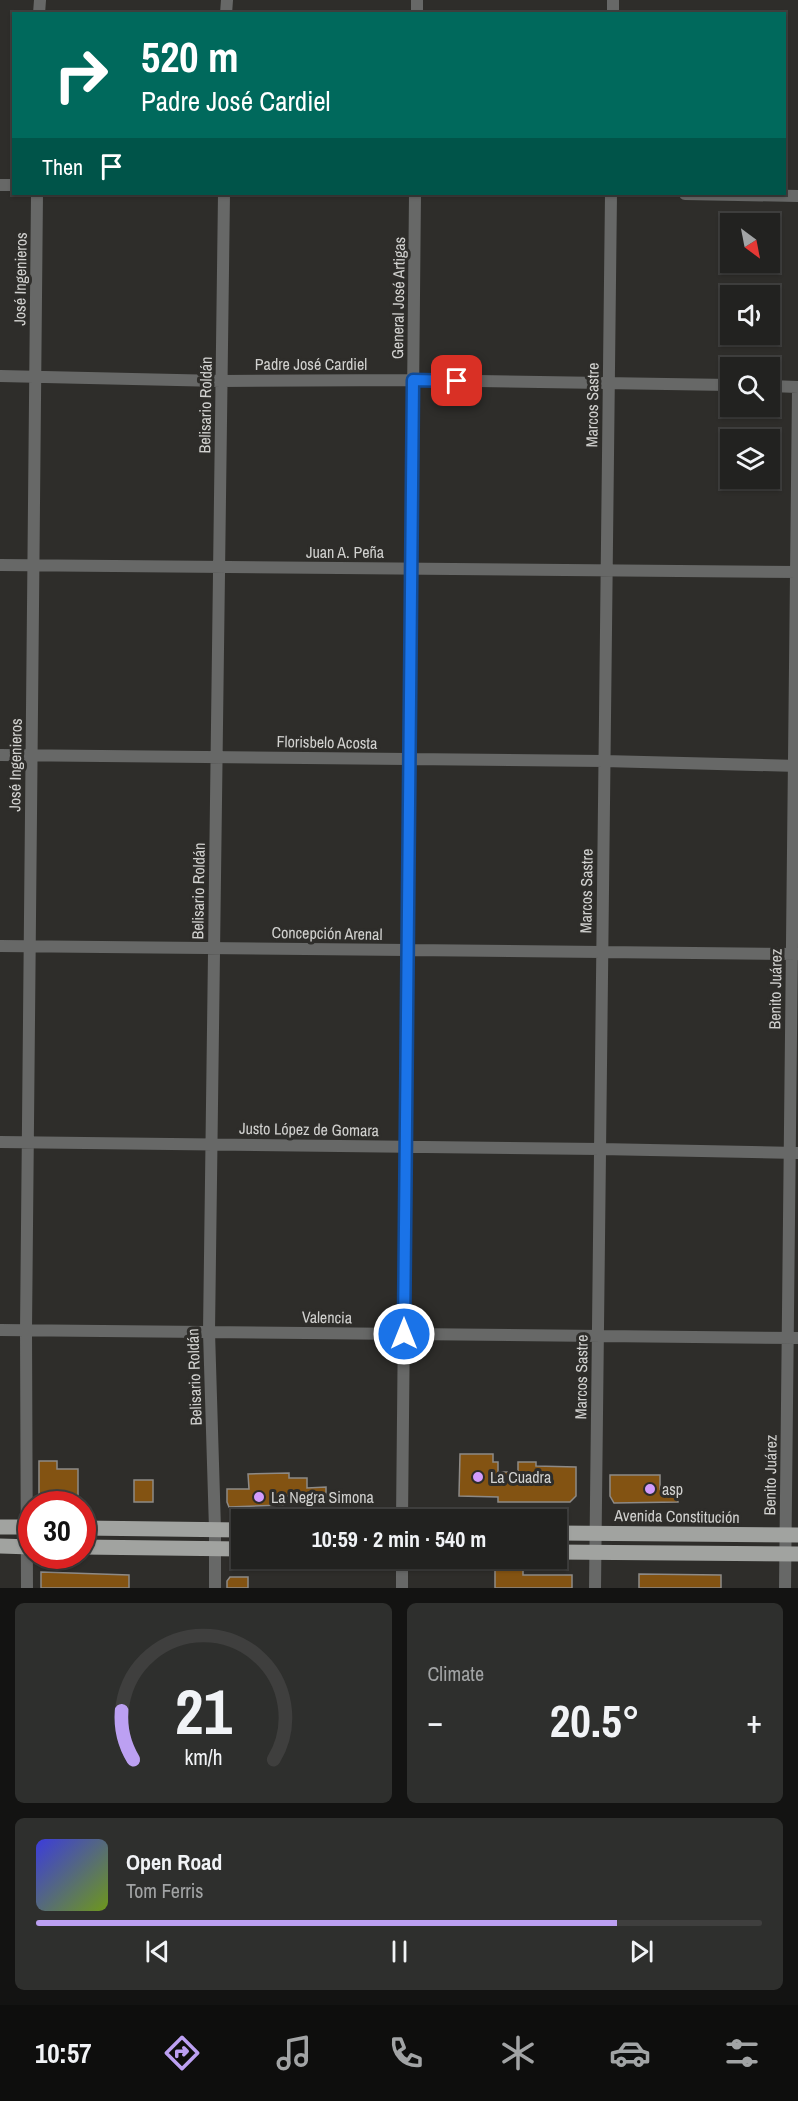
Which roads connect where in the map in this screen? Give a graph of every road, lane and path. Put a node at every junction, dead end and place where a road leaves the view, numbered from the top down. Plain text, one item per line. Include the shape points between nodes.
1 (38, 195) edge
2 (224, 195) edge
3 (415, 195) edge
4 (611, 195) edge
5 (742, 195) edge
6 (798, 196) edge
7 (0, 376) edge
8 (36, 376) junction
9 (413, 380) junction
10 (221, 381) junction
11 (609, 382) junction
12 (720, 385) edge
13 (780, 387) edge
14 (798, 388) edge
15 (0, 566) edge
16 (34, 566) junction
17 (219, 567) junction
18 (412, 569) junction
19 (607, 571) junction
20 (797, 572) edge
21 (0, 755) edge
22 (32, 756) junction
23 (216, 758) junction
24 (410, 759) junction
25 (604, 761) junction
26 (796, 766) edge
27 (0, 946) edge
28 (30, 946) junction
29 (214, 948) junction
30 (408, 950) junction
31 (602, 952) junction
32 (795, 954) edge
33 (0, 1143) edge
34 (27, 1143) junction
35 (211, 1145) junction
36 (406, 1147) junction
37 (600, 1149) junction
38 (794, 1153) edge
39 (0, 1330) edge
40 (26, 1330) junction
41 (209, 1332) junction
42 (404, 1334) junction
43 (598, 1336) junction
44 (793, 1338) edge
45 (28, 1491) edge
46 (402, 1509) edge
47 (0, 1527) edge
48 (18, 1527) edge
49 (96, 1528) edge
50 (215, 1529) junction
51 (231, 1530) edge
52 (567, 1533) edge
53 (596, 1533) junction
54 (792, 1535) edge
55 (0, 1546) edge
56 (18, 1547) edge
57 (96, 1547) edge
58 (215, 1549) junction
59 (231, 1549) edge
60 (567, 1552) edge
61 (596, 1552) junction
62 (792, 1554) edge
63 (27, 1569) edge
64 (402, 1569) edge
65 (27, 1588) edge
66 (214, 1588) edge
67 (402, 1588) edge
68 (595, 1588) edge
69 (785, 1588) edge

1 - 8 street, José Ingenieros
2 - 10 street, Belisario Roldán
3 - 9 street, General José Artigas
4 - 11 street, Marcos Sastre
5 - 6 street
7 - 8 street, Padre José Cardiel
8 - 10 street, Padre José Cardiel
8 - 16 street, José Ingenieros
9 - 10 street, Padre José Cardiel
9 - 11 street, Padre José Cardiel
9 - 18 street, General José Artigas
10 - 17 street, Belisario Roldán
11 - 12 street, Padre José Cardiel
11 - 19 street, Marcos Sastre
13 - 14 street
14 - 20 street, Benito Juárez
15 - 16 street, Juan A. Peña
16 - 17 street, Juan A. Peña
16 - 22 street, José Ingenieros
17 - 18 street, Juan A. Peña
17 - 23 street, Belisario Roldán
18 - 19 street, Juan A. Peña
18 - 24 street, General José Artigas
19 - 20 street, Juan A. Peña
19 - 25 street, Marcos Sastre
20 - 26 street, Benito Juárez
21 - 22 street, Florisbelo Acosta
22 - 23 street, Florisbelo Acosta
22 - 28 street, José Ingenieros
23 - 24 street, Florisbelo Acosta
23 - 29 street, Belisario Roldán
24 - 25 street, Florisbelo Acosta
24 - 30 street, General José Artigas
25 - 26 street, Florisbelo Acosta
25 - 31 street, Marcos Sastre
26 - 32 street, Benito Juárez
27 - 28 street, Concepción Arenal
28 - 29 street, Concepción Arenal
28 - 34 street, José Ingenieros
29 - 30 street, Concepción Arenal
29 - 35 street, Belisario Roldán
30 - 31 street, Concepción Arenal
30 - 36 street, General José Artigas
31 - 32 street, Concepción Arenal
31 - 37 street, Marcos Sastre
32 - 38 street, Benito Juárez
33 - 34 street, Justo López de Gomara
34 - 35 street, Justo López de Gomara
34 - 40 street, José Ingenieros
35 - 36 street, Justo López de Gomara
35 - 41 street, Belisario Roldán
36 - 37 street, Justo López de Gomara
36 - 42 street, General José Artigas
37 - 38 street, Justo López de Gomara
37 - 43 street, Marcos Sastre
38 - 44 street, Benito Juárez
39 - 40 street, Valencia
40 - 41 street, Valencia
40 - 45 street, José Ingenieros
41 - 42 street, Valencia
41 - 50 street, Belisario Roldán
42 - 43 street, Valencia
42 - 46 street, General José Artigas
43 - 44 street, Valencia
43 - 53 street, Marcos Sastre
44 - 54 street, Benito Juárez
47 - 48 main road
49 - 50 main road
50 - 51 main road
50 - 58 street, Belisario Roldán
52 - 53 main road, Avenida Constitución
53 - 54 main road, Avenida Constitución
53 - 61 street, Marcos Sastre
54 - 62 street, Benito Juárez
55 - 56 main road
57 - 58 main road
58 - 59 main road
58 - 66 street, Belisario Roldán
60 - 61 main road
61 - 62 main road
61 - 68 street, Marcos Sastre
62 - 69 street, Benito Juárez
63 - 65 street, José Ingenieros
64 - 67 street

